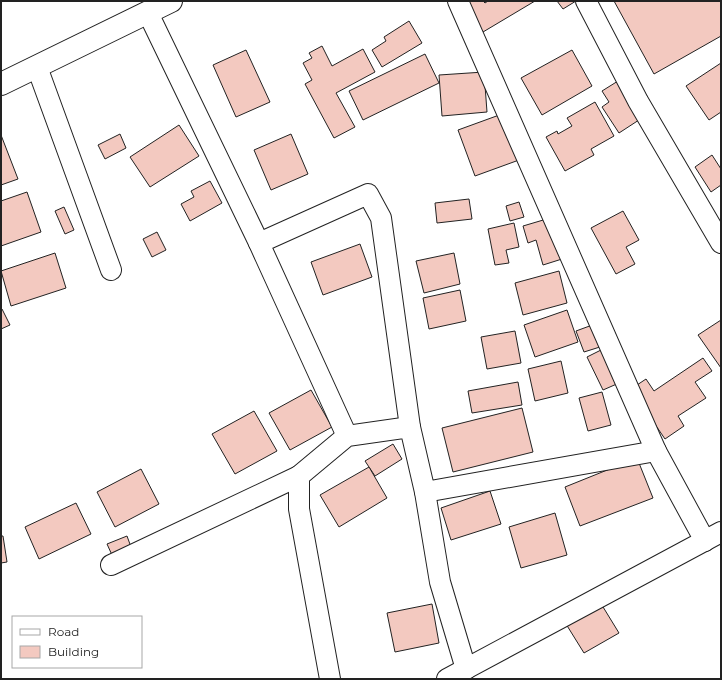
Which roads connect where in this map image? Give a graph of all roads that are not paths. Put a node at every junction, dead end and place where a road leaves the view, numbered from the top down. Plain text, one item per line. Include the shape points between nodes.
1 (171, 1) edge
2 (458, 1) edge
3 (586, 1) edge
4 (148, 13) junction
5 (37, 67) junction
6 (1, 84) edge
7 (259, 243) junction
8 (721, 243) edge
9 (111, 270) dead end
10 (410, 427) junction
11 (347, 436) junction
12 (656, 450) junction
13 (299, 476) junction
14 (425, 492) junction
15 (713, 536) edge
16 (111, 565) dead end
17 (466, 669) junction
18 (330, 679) edge
19 (447, 679) edge

1 - 4 street
2 - 12 street
3 - 8 street via 638,101
4 - 5 street
4 - 7 street
5 - 6 street
5 - 9 street
7 - 10 street via 368,194 381,218
7 - 11 street
10 - 11 street
10 - 14 street
11 - 13 street
12 - 14 street
12 - 15 street
13 - 16 street
13 - 18 street via 299,510
14 - 17 street via 440,582
15 - 17 street
17 - 19 street

